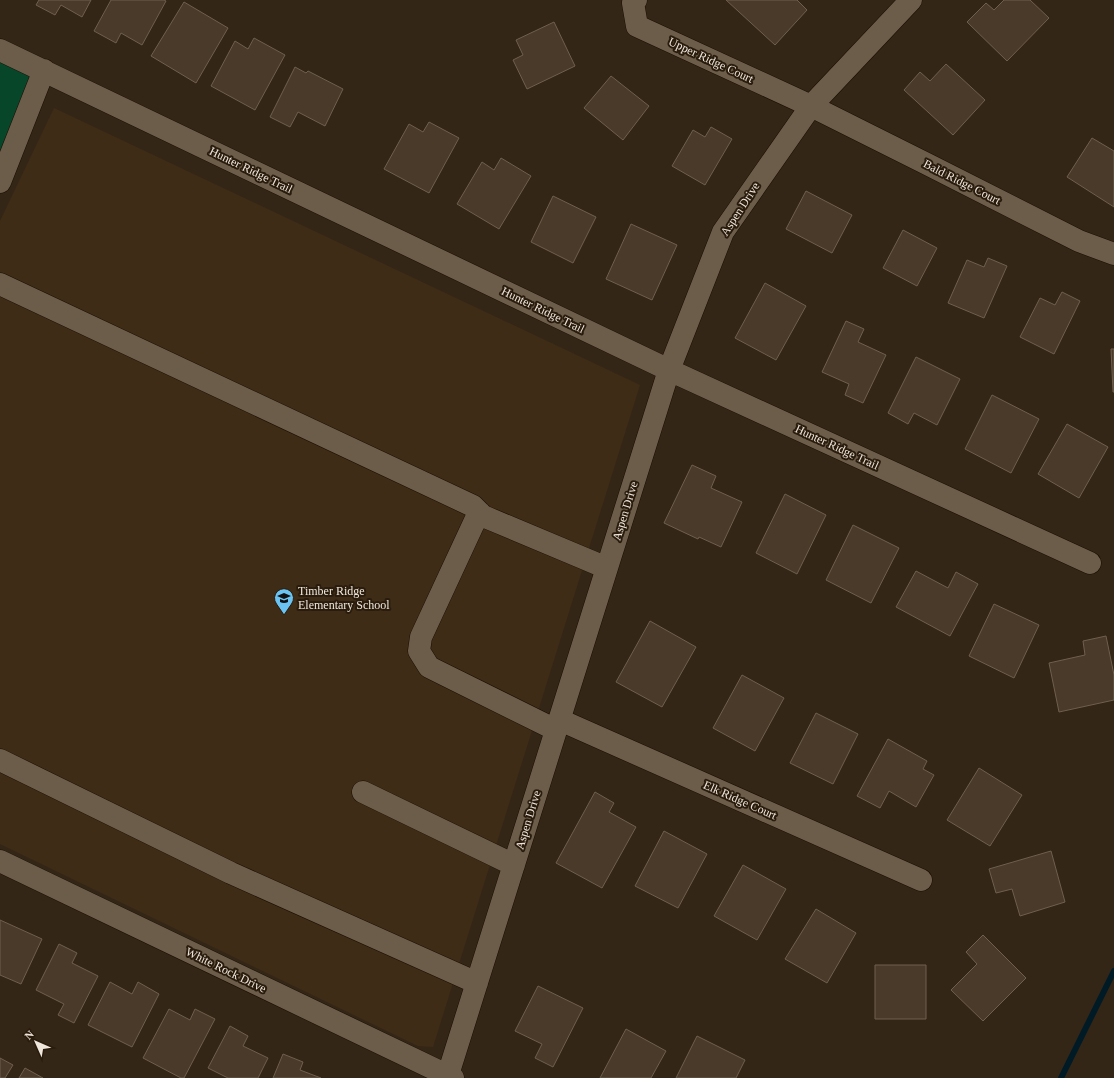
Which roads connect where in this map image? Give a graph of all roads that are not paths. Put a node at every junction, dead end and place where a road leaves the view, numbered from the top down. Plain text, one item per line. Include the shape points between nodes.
1 (636, 0) edge
2 (911, 0) edge
3 (0, 50) edge
4 (44, 70) junction
5 (811, 106) junction
6 (0, 182) edge
7 (1114, 254) edge
8 (0, 284) edge
9 (669, 370) junction
10 (479, 512) junction
11 (1090, 563) dead end
12 (607, 568) junction
13 (558, 725) junction
14 (0, 760) edge
15 (363, 792) dead end
16 (0, 861) edge
17 (514, 865) junction
18 (921, 880) dead end
19 (477, 982) junction
20 (449, 1077) edge

1 - 5 street, Upper Ridge Court via 633,3 637,26
2 - 5 street, Aspen Drive
3 - 4 street, Hunter Ridge Trail
4 - 6 street
4 - 9 street, Hunter Ridge Trail
5 - 7 street, Bald Ridge Court via 1079,242
5 - 9 street, Aspen Drive via 723,232
8 - 10 street via 473,506
9 - 11 street, Hunter Ridge Trail
9 - 12 street, Aspen Drive
10 - 12 street via 483,516
10 - 13 street, Elk Ridge Court via 421,637 419,651 429,667
12 - 13 street, Aspen Drive
13 - 17 street, Aspen Drive
13 - 18 street, Elk Ridge Court
14 - 19 street via 231,873
15 - 17 street
16 - 20 street, White Rock Drive
17 - 19 street, Aspen Drive
19 - 20 street, Aspen Drive

